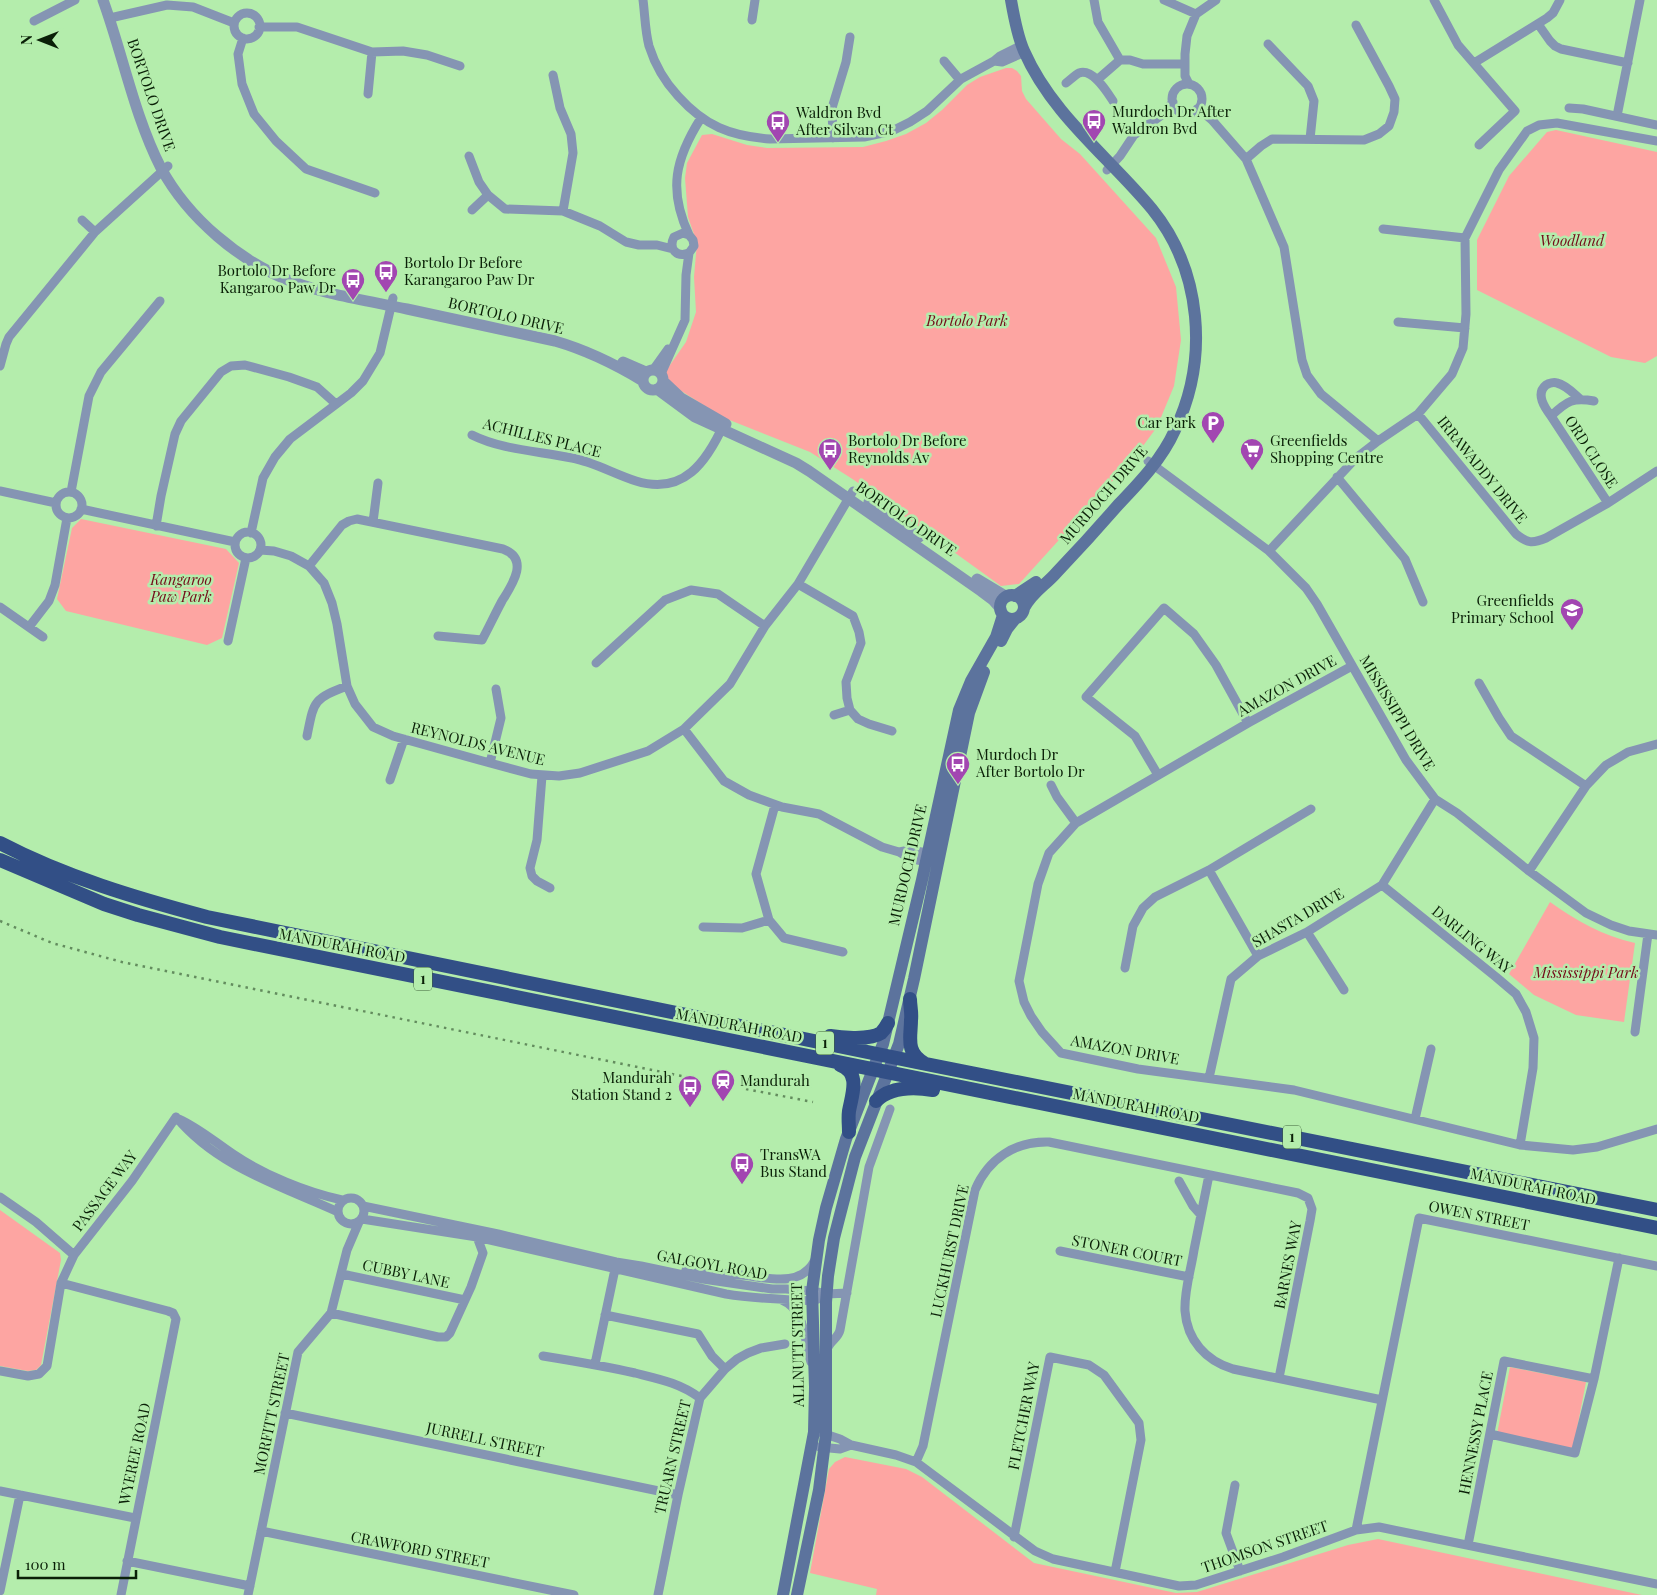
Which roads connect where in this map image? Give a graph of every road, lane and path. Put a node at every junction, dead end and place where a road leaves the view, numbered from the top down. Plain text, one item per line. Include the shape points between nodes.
1 (75, 0) edge
2 (103, 0) edge
3 (110, 0) edge
4 (643, 0) edge
5 (754, 0) edge
6 (1004, 0) edge
7 (1011, 0) edge
8 (1094, 0) edge
9 (1164, 0) edge
10 (1215, 0) edge
11 (1434, 0) edge
12 (1560, 0) edge
13 (1636, 1) edge
14 (1196, 14) junction
15 (113, 18) junction
16 (752, 20) dead end
17 (34, 21) dead end
18 (234, 23) junction
19 (1356, 24) dead end
20 (1538, 24) junction
21 (259, 27) junction
22 (850, 37) dead end
23 (243, 38) junction
24 (1268, 44) dead end
25 (1020, 50) junction
26 (372, 52) junction
27 (1120, 60) junction
28 (944, 61) dead end
29 (1628, 62) junction
30 (1474, 63) junction
31 (1184, 64) junction
32 (460, 66) dead end
33 (553, 75) dead end
34 (960, 80) junction
35 (1097, 80) junction
36 (1066, 83) dead end
37 (1190, 84) junction
38 (368, 94) dead end
39 (1113, 101) dead end
40 (1173, 102) junction
41 (1569, 108) dead end
42 (1197, 110) junction
43 (1617, 116) junction
44 (701, 118) junction
45 (1657, 124) edge
46 (833, 138) junction
47 (1310, 139) junction
48 (1657, 140) edge
49 (1479, 145) dead end
50 (469, 156) dead end
51 (1246, 159) junction
52 (165, 168) junction
53 (1109, 168) junction
54 (375, 193) dead end
55 (488, 195) junction
56 (472, 210) dead end
57 (563, 211) junction
58 (681, 214) junction
59 (82, 220) dead end
60 (1383, 229) dead end
61 (95, 232) junction
62 (689, 235) junction
63 (675, 236) junction
64 (1465, 238) junction
65 (657, 245) junction
66 (675, 252) junction
67 (689, 253) junction
68 (686, 276) junction
69 (160, 300) dead end
70 (392, 302) junction
71 (1398, 322) dead end
72 (1465, 328) junction
73 (0, 366) edge
74 (654, 378) junction
75 (1580, 399) junction
76 (1594, 401) dead end
77 (336, 404) junction
78 (1418, 414) junction
79 (1551, 416) junction
80 (723, 427) junction
81 (472, 435) dead end
82 (1378, 441) junction
83 (1151, 463) junction
84 (1657, 471) edge
85 (1337, 477) junction
86 (378, 483) dead end
87 (0, 492) edge
88 (71, 492) junction
89 (851, 494) junction
90 (56, 503) junction
91 (1608, 503) junction
92 (81, 509) junction
93 (67, 518) junction
94 (373, 522) junction
95 (156, 526) junction
96 (251, 533) junction
97 (235, 542) junction
98 (260, 550) junction
99 (1269, 551) junction
100 (246, 558) junction
101 (309, 566) junction
102 (798, 584) junction
103 (1011, 596) junction
104 (1423, 602) dead end
105 (0, 607) edge
106 (1024, 608) junction
107 (1006, 614) junction
108 (765, 626) junction
109 (29, 627) junction
110 (438, 636) dead end
111 (43, 637) dead end
112 (228, 641) dead end
113 (596, 663) dead end
114 (1352, 666) junction
115 (1479, 683) dead end
116 (347, 686) junction
117 (496, 689) dead end
118 (850, 710) junction
119 (834, 714) dead end
120 (1248, 722) junction
121 (684, 729) junction
122 (892, 731) dead end
123 (307, 736) dead end
124 (404, 739) junction
125 (1657, 744) edge
126 (490, 764) junction
127 (1158, 774) junction
128 (542, 776) junction
129 (390, 780) dead end
130 (1051, 785) dead end
131 (1586, 786) junction
132 (1435, 799) junction
133 (775, 804) junction
134 (1311, 809) dead end
135 (1076, 823) junction
136 (0, 844) edge
137 (933, 858) junction
138 (0, 860) edge
139 (1209, 870) junction
140 (1529, 871) junction
141 (1382, 885) junction
142 (550, 888) dead end
143 (769, 920) junction
144 (703, 927) dead end
145 (1307, 932) junction
146 (1652, 934) edge
147 (843, 952) dead end
148 (1258, 956) junction
149 (1125, 968) dead end
150 (1344, 990) dead end
151 (910, 999) junction
152 (888, 1023) junction
153 (1635, 1032) dead end
154 (782, 1034) junction
155 (1431, 1049) dead end
156 (879, 1054) junction
157 (895, 1057) junction
158 (833, 1062) junction
159 (926, 1064) junction
160 (873, 1070) junction
161 (888, 1073) junction
162 (1209, 1078) junction
163 (994, 1094) junction
164 (876, 1101) junction
165 (890, 1109) dead end
166 (1415, 1119) junction
167 (1657, 1129) edge
168 (849, 1132) junction
169 (1520, 1144) junction
170 (1209, 1175) junction
171 (273, 1180) junction
172 (1179, 1181) dead end
173 (0, 1197) edge
174 (342, 1200) junction
175 (364, 1206) junction
176 (1657, 1210) edge
177 (338, 1212) junction
178 (1201, 1215) junction
179 (360, 1220) junction
180 (346, 1223) junction
181 (1657, 1228) edge
182 (477, 1237) junction
183 (495, 1242) junction
184 (347, 1250) junction
185 (483, 1251) junction
186 (1060, 1251) dead end
187 (74, 1255) junction
188 (817, 1255) junction
189 (1619, 1258) junction
190 (641, 1266) junction
191 (1657, 1266) edge
192 (615, 1269) junction
193 (342, 1274) junction
194 (1190, 1277) junction
195 (62, 1283) junction
196 (846, 1293) junction
197 (827, 1294) junction
198 (812, 1296) junction
199 (778, 1298) junction
200 (465, 1300) junction
201 (331, 1313) junction
202 (605, 1315) junction
203 (785, 1344) dead end
204 (826, 1351) junction
205 (543, 1356) dead end
206 (595, 1364) junction
207 (725, 1369) junction
208 (0, 1371) edge
209 (815, 1372) junction
210 (1280, 1378) junction
211 (1594, 1379) junction
212 (700, 1398) junction
213 (1382, 1400) junction
214 (285, 1413) junction
215 (820, 1433) junction
216 (1490, 1434) junction
217 (851, 1445) junction
218 (818, 1447) junction
219 (916, 1462) junction
220 (1235, 1485) dead end
221 (0, 1491) edge
222 (20, 1495) junction
223 (678, 1495) junction
224 (136, 1518) junction
225 (1356, 1530) junction
226 (261, 1531) junction
227 (1014, 1537) junction
228 (1468, 1545) junction
229 (127, 1561) junction
230 (1240, 1571) junction
231 (1115, 1572) junction
232 (1657, 1584) edge
233 (249, 1590) edge
234 (0, 1591) edge
235 (121, 1595) edge
236 (574, 1595) edge
237 (658, 1595) edge
238 (783, 1595) edge
239 (797, 1595) edge

1 - 17 street
2 - 15 street, BORTOLO DRIVE
3 - 15 street, BORTOLO DRIVE
4 - 44 street via 648,44 657,66 672,89
5 - 16 street
6 - 25 main road, MURDOCH DRIVE via 1007,20
7 - 25 main road, MURDOCH DRIVE
8 - 27 street via 1098,22
9 - 14 street
10 - 14 street
11 - 30 street via 1458,45
12 - 20 street via 1553,13
13 - 29 street
14 - 31 street via 1187,36
15 - 18 street via 167,5 193,7
15 - 52 street, BORTOLO DRIVE
18 - 21 street via 239,15 246,13 257,18
18 - 23 street via 234,30
19 - 47 street via 1395,99 1389,126 1364,140
20 - 29 street via 1555,46
20 - 30 street
21 - 23 street via 252,38
21 - 26 street via 297,27
22 - 46 street via 832,108
23 - 54 street via 238,54 242,84 254,114 276,141 306,169
24 - 47 street via 1308,86 1314,101
25 - 34 street via 1002,62 994,61
25 - 53 main road, MURDOCH DRIVE via 1032,80 1051,109
26 - 32 street via 403,51
26 - 38 street
27 - 31 street via 1143,64
27 - 35 street
28 - 34 street
29 - 43 street
30 - 49 street via 1515,111
31 - 37 street
33 - 57 street via 560,108 571,134 573,153
34 - 46 street via 927,111 902,126 864,137
35 - 36 street via 1080,73
35 - 39 street
37 - 40 street via 1176,88
37 - 42 street via 1200,92 1202,101
40 - 42 street via 1181,112
40 - 53 street via 1163,114 1134,135
41 - 43 street
42 - 51 street via 1212,120
43 - 45 street
44 - 46 street via 746,136
44 - 58 street via 679,161
47 - 51 street via 1272,140
48 - 64 street via 1557,123 1527,132 1499,170
50 - 55 street
51 - 82 street via 1284,247 1307,375 1321,394
52 - 61 street
52 - 70 street, BORTOLO DRIVE via 220,229 251,253 283,270 314,281
53 - 83 main road, MURDOCH DRIVE via 1162,236 1175,263 1186,303 1189,356 1182,391
55 - 56 street
55 - 57 street via 505,209
57 - 65 street via 600,226 626,242
58 - 62 street
58 - 63 street
59 - 61 street
60 - 64 street
61 - 73 street via 9,337
62 - 63 street
62 - 67 street via 694,246
63 - 65 street
63 - 66 street via 671,244
64 - 72 street
65 - 66 street
66 - 67 street via 683,256
66 - 68 street
67 - 68 street
68 - 74 street via 686,320
69 - 88 street via 94,385 89,396
70 - 74 street, BORTOLO DRIVE via 572,338
70 - 77 street via 376,362 363,381
71 - 72 street
72 - 78 street via 1463,348 1452,374
74 - 80 street, BORTOLO DRIVE
75 - 76 street, ORD CLOSE
75 - 79 street, ORD CLOSE via 1568,402
75 - 79 street, ORD CLOSE via 1563,385 1555,382 1547,385 1541,392 1541,400
77 - 95 street via 317,387 289,377 245,365 231,366 221,372 180,421
77 - 96 street via 290,439 275,457 263,478
78 - 82 street
78 - 91 street, IRRAWADDY DRIVE via 1524,540 1536,543
79 - 91 street, ORD CLOSE
80 - 81 street, ACHILLES PLACE via 710,453 696,469 676,481 657,484 635,480 583,460 490,442
80 - 89 street, BORTOLO DRIVE via 804,459
82 - 85 street
83 - 99 street, MISSISSIPPI DRIVE
83 - 103 main road, MURDOCH DRIVE via 1047,572
83 - 106 main road, MURDOCH DRIVE via 1053,577 1032,594
84 - 91 street, IRRAWADDY DRIVE
85 - 99 street
85 - 104 street via 1405,559
86 - 94 street
87 - 90 street
88 - 90 street via 60,496
88 - 92 street via 79,497
89 - 102 street, REYNOLDS AVENUE
89 - 103 street, BORTOLO DRIVE via 984,584
89 - 107 street, BORTOLO DRIVE via 981,591
90 - 93 street via 57,511
92 - 93 street via 75,516
92 - 95 street
93 - 109 street via 55,585 49,601
94 - 101 street via 356,519 342,524
94 - 110 street via 502,549 516,560 518,567 512,585 482,640
95 - 97 street
96 - 97 street via 241,534
96 - 98 street via 259,538
97 - 100 street via 240,556
98 - 100 street via 253,557
98 - 101 street, REYNOLDS AVENUE via 290,556
99 - 114 street, MISSISSIPPI DRIVE via 1306,588
100 - 112 street
101 - 116 street, REYNOLDS AVENUE via 324,583 332,604
102 - 108 street, REYNOLDS AVENUE
102 - 118 street via 853,616 860,632 861,643 846,682
103 - 106 main road via 1021,600
103 - 107 main road, MURDOCH DRIVE via 1002,602
105 - 109 street
106 - 107 main road, MURDOCH DRIVE via 1021,615
107 - 137 main road, MURDOCH DRIVE via 1007,629 970,707
108 - 113 street via 718,594 691,590 665,600
108 - 121 street, REYNOLDS AVENUE via 730,684
109 - 111 street
114 - 120 street, AMAZON DRIVE
114 - 132 street, MISSISSIPPI DRIVE via 1406,760
115 - 131 street via 1511,736
116 - 123 street via 317,702
116 - 124 street, REYNOLDS AVENUE via 355,704 373,727
117 - 126 street via 501,718
118 - 119 street
118 - 122 street via 858,719
120 - 127 street, AMAZON DRIVE
120 - 127 street via 1216,665 1194,634 1164,608 1086,697 1135,736
121 - 128 street, REYNOLDS AVENUE via 648,752 568,775
121 - 133 street via 724,781
124 - 126 street, REYNOLDS AVENUE
124 - 129 street
125 - 131 street via 1628,752 1606,766
126 - 128 street, REYNOLDS AVENUE
127 - 135 street, AMAZON DRIVE
128 - 142 street via 537,840 530,868 537,881
130 - 135 street
131 - 140 street
132 - 140 street, MISSISSIPPI DRIVE
132 - 141 street, SHASTA DRIVE
133 - 137 street via 819,814 909,858
133 - 143 street via 756,874
134 - 139 street
135 - 162 street, AMAZON DRIVE via 1049,853 1038,884 1019,981 1031,1016 1061,1053 1138,1069
136 - 154 highway, MANDURAH ROAD / 1 via 110,889 207,917
137 - 151 main road, MURDOCH DRIVE
137 - 152 main road, MURDOCH DRIVE
138 - 158 highway, MANDURAH ROAD / 1 via 104,904 220,937
139 - 148 street
139 - 149 street via 1155,897 1143,908 1133,926
140 - 146 street, MISSISSIPPI DRIVE via 1586,913 1611,925
141 - 145 street, SHASTA DRIVE
141 - 169 street, DARLING WAY via 1516,994 1526,1012 1534,1038 1533,1068
143 - 144 street via 742,928
143 - 147 street via 784,938
145 - 148 street, SHASTA DRIVE
145 - 150 street
146 - 153 street
148 - 162 street, SHASTA DRIVE via 1231,979
151 - 157 main road, MURDOCH DRIVE
151 - 159 highway via 911,1048
152 - 154 highway via 880,1033 871,1036 847,1038
152 - 156 main road, MURDOCH DRIVE
154 - 156 highway, MANDURAH ROAD / 1
155 - 166 street
156 - 157 highway, MANDURAH ROAD / 1
156 - 160 main road, MURDOCH DRIVE
157 - 159 highway, MANDURAH ROAD / 1
157 - 161 main road, MURDOCH DRIVE
158 - 160 highway, MANDURAH ROAD / 1
158 - 168 highway via 847,1068 854,1080
159 - 176 highway, MANDURAH ROAD / 1
160 - 161 highway, MANDURAH ROAD / 1
160 - 168 main road, ALLNUTT STREET
161 - 163 highway, MANDURAH ROAD / 1
161 - 164 main road, ALLNUTT STREET
162 - 166 street, AMAZON DRIVE via 1294,1090
163 - 164 highway via 905,1089 889,1091
163 - 181 highway, MANDURAH ROAD / 1
164 - 197 main road, ALLNUTT STREET via 851,1170 830,1261
165 - 196 street via 870,1167
166 - 169 street, AMAZON DRIVE
167 - 169 street, AMAZON DRIVE via 1597,1147 1573,1150
168 - 188 main road, ALLNUTT STREET via 826,1208
170 - 178 street
170 - 210 street, BARNES WAY via 1298,1193 1308,1198 1312,1209
170 - 219 street, LUCKHURST DRIVE via 1049,1142 1015,1147 992,1164 975,1190 923,1446
171 - 174 street
171 - 177 street
171 - 187 street, PASSAGE WAY via 193,1125 176,1118
172 - 178 street
173 - 187 street via 36,1222
174 - 175 street via 356,1199
174 - 177 street
175 - 179 street
175 - 190 street, GALGOYL ROAD
177 - 180 street
178 - 194 street
179 - 180 street
179 - 182 street, GALGOYL ROAD
179 - 184 street, MORFITT STREET
180 - 184 street, MORFITT STREET
182 - 183 street, GALGOYL ROAD
182 - 185 street
183 - 185 street
183 - 192 street, GALGOYL ROAD
184 - 193 street, MORFITT STREET
185 - 200 street
186 - 194 street, STONER COURT
187 - 195 street, PASSAGE WAY
188 - 190 street via 807,1272 780,1280
188 - 198 main road, ALLNUTT STREET
189 - 191 street, OWEN STREET
189 - 211 street
189 - 213 street, OWEN STREET via 1419,1218
190 - 198 street, GALGOYL ROAD
192 - 199 street, GALGOYL ROAD via 726,1294
192 - 202 street
193 - 200 street, CUBBY LANE
193 - 201 street, MORFITT STREET
194 - 210 street via 1185,1310 1199,1348 1221,1365
195 - 208 street, PASSAGE WAY via 47,1366 39,1374 28,1376
195 - 224 street, WYEREE ROAD via 168,1311 176,1319
196 - 197 street, GALGOYL ROAD
196 - 204 street via 839,1334
197 - 198 street, GALGOYL ROAD
197 - 204 main road, ALLNUTT STREET
198 - 199 street, GALGOYL ROAD
198 - 209 main road, ALLNUTT STREET
199 - 209 street via 798,1312
200 - 201 street via 446,1337
201 - 214 street, MORFITT STREET via 298,1352
202 - 206 street
202 - 207 street via 698,1334
203 - 207 street, TRUARN STREET via 748,1352
204 - 215 main road, ALLNUTT STREET
205 - 206 street
206 - 212 street via 673,1382
207 - 212 street, TRUARN STREET
209 - 215 main road, ALLNUTT STREET
210 - 213 street
211 - 216 street via 1575,1453
211 - 216 street, HENNESSY PLACE via 1504,1361
212 - 223 street, TRUARN STREET
213 - 225 street
214 - 223 street, JURRELL STREET
214 - 226 street, MORFITT STREET
215 - 217 street, THOMSON STREET
215 - 218 main road, ALLNUTT STREET
216 - 228 street, HENNESSY PLACE
217 - 218 street, THOMSON STREET
217 - 219 street, THOMSON STREET
218 - 238 main road, ALLNUTT STREET
218 - 239 main road, ALLNUTT STREET via 818,1490
219 - 227 street, THOMSON STREET
220 - 230 street via 1226,1533
221 - 222 street
222 - 224 street
222 - 234 street
223 - 237 street, TRUARN STREET
224 - 229 street, WYEREE ROAD
225 - 228 street, THOMSON STREET via 1379,1527
225 - 230 street, THOMSON STREET
226 - 233 street, MORFITT STREET
226 - 236 street, CRAWFORD STREET
227 - 231 street, THOMSON STREET via 1035,1552 1053,1559
227 - 231 street, FLETCHER WAY via 1050,1357 1089,1365 1104,1375 1138,1423 1140,1432
228 - 232 street, THOMSON STREET
229 - 233 street
229 - 235 street, WYEREE ROAD
230 - 231 street, THOMSON STREET via 1205,1583 1179,1586

